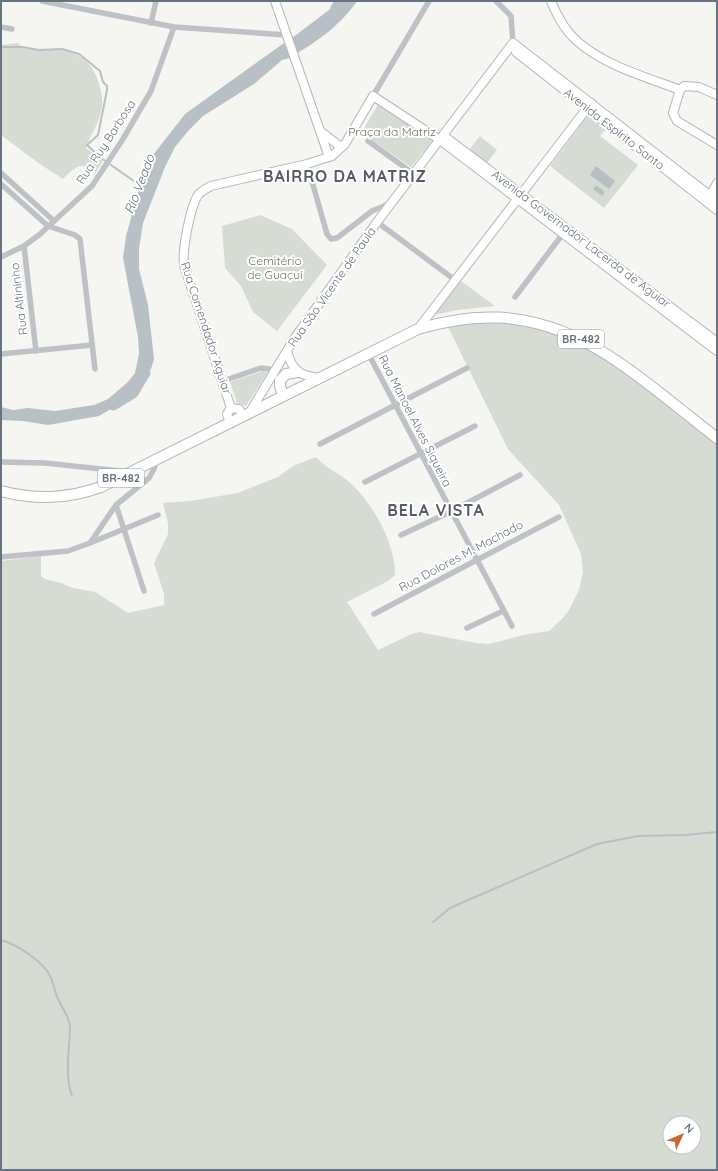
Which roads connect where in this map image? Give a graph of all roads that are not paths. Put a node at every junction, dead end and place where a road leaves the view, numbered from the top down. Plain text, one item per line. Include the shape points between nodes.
1 (42, 1) edge
2 (156, 1) edge
3 (275, 1) edge
4 (429, 1) edge
5 (496, 1) edge
6 (551, 1) edge
7 (151, 24) junction
8 (1, 27) edge
9 (174, 27) junction
10 (12, 29) dead end
11 (287, 38) junction
12 (512, 46) junction
13 (680, 90) junction
14 (717, 95) edge
15 (373, 96) junction
16 (589, 106) junction
17 (320, 130) junction
18 (442, 138) junction
19 (368, 141) dead end
20 (717, 145) edge
21 (341, 147) junction
22 (329, 157) junction
23 (307, 164) junction
24 (1, 173) edge
25 (414, 174) junction
26 (717, 182) edge
27 (1, 184) edge
28 (520, 196) junction
29 (709, 199) junction
30 (391, 203) junction
31 (717, 207) edge
32 (54, 221) junction
33 (377, 222) junction
34 (48, 226) junction
35 (566, 230) junction
36 (24, 246) junction
37 (1, 257) edge
38 (455, 280) junction
39 (515, 297) dead end
40 (418, 329) junction
41 (717, 342) edge
42 (92, 345) junction
43 (717, 350) edge
44 (36, 351) junction
45 (287, 351) junction
46 (368, 353) junction
47 (1, 354) edge
48 (467, 368) dead end
49 (95, 369) dead end
50 (276, 370) junction
51 (298, 372) junction
52 (320, 378) junction
53 (223, 381) junction
54 (283, 395) junction
55 (394, 405) junction
56 (231, 408) junction
57 (247, 414) junction
58 (230, 423) junction
59 (475, 426) dead end
60 (717, 438) edge
61 (320, 444) dead end
62 (420, 455) junction
63 (156, 461) junction
64 (1, 462) edge
65 (131, 472) junction
66 (520, 475) dead end
67 (365, 482) dead end
68 (1, 491) edge
69 (116, 505) junction
70 (450, 512) junction
71 (158, 515) dead end
72 (559, 517) dead end
73 (123, 530) junction
74 (401, 535) dead end
75 (90, 543) junction
76 (1, 557) edge
77 (477, 561) junction
78 (144, 591) dead end
79 (503, 611) junction
80 (374, 614) dead end
81 (512, 626) dead end
82 (467, 628) dead end

1 - 7 street
2 - 7 street
3 - 11 street
4 - 15 street
5 - 12 street via 511,16
6 - 13 street via 568,32 586,48 610,62
7 - 9 street
8 - 10 street
9 - 11 street
9 - 32 street, Rua Ruy Barbosa via 151,91 111,159 82,197
11 - 17 street
12 - 16 street, Avenida Espírito Santo
12 - 18 street, Rua São Vicente de Paula
13 - 14 street via 687,85
13 - 20 street via 673,113 674,119
15 - 18 street
15 - 21 street
16 - 28 street
16 - 29 street, Avenida Espírito Santo
17 - 21 street
17 - 22 street
18 - 25 street, Rua São Vicente de Paula
18 - 28 street, Avenida Governador Lacerda de Aguiar
19 - 25 street
21 - 22 street
22 - 23 street, Rua Comendador Aguiar
23 - 30 street via 327,234 331,239 337,238 372,210
23 - 53 street, Rua Comendador Aguiar via 210,186 199,194 195,202 184,248 184,265
24 - 32 street
25 - 30 street, Rua São Vicente de Paula
26 - 29 street
27 - 34 street
28 - 35 street, Avenida Governador Lacerda de Aguiar
28 - 38 street
29 - 31 street, Avenida Espírito Santo
30 - 33 street, Rua São Vicente de Paula
32 - 34 street, Rua Ruy Barbosa
33 - 38 street
33 - 45 street, Rua São Vicente de Paula
34 - 36 street, Rua Ruy Barbosa
34 - 42 street via 80,239
35 - 39 street
35 - 41 street, Avenida Governador Lacerda de Aguiar
35 - 43 street, Avenida Governador Lacerda de Aguiar
36 - 37 street, Rua Ruy Barbosa
36 - 44 street, Rua Altininho
38 - 40 street
40 - 46 highway, BR-482
40 - 60 highway, BR-482 via 448,322 489,318 528,320 562,330 608,355
42 - 44 street
42 - 49 street
44 - 47 street
45 - 50 street, Rua São Vicente de Paula
45 - 51 street
46 - 52 highway, BR-482
46 - 55 street, Rua Manoel Alves Siqueira
48 - 55 street
50 - 53 street via 262,368
50 - 57 street, Rua São Vicente de Paula
51 - 52 street
51 - 54 highway via 286,374 280,380
52 - 54 highway, BR-482
53 - 56 street, Rua Comendador Aguiar
54 - 57 highway, BR-482
55 - 61 street
55 - 62 street, Rua Manoel Alves Siqueira
56 - 57 street
56 - 58 street via 227,414
57 - 58 highway, BR-482
58 - 63 highway, BR-482
59 - 62 street
62 - 67 street
62 - 70 street, Rua Manoel Alves Siqueira
63 - 65 highway, BR-482
63 - 69 street via 149,478
64 - 65 street via 46,463
65 - 68 highway, BR-482 via 101,487 68,496 32,497
66 - 70 street
69 - 73 street
69 - 75 street
70 - 74 street
70 - 77 street, Rua Manoel Alves Siqueira
71 - 73 street
72 - 77 street, Rua Dolores M. Machado
73 - 75 street
73 - 78 street
75 - 76 street via 68,551
77 - 79 street, Rua Manoel Alves Siqueira
77 - 80 street, Rua Dolores M. Machado
79 - 81 street, Rua Manoel Alves Siqueira
79 - 82 street

